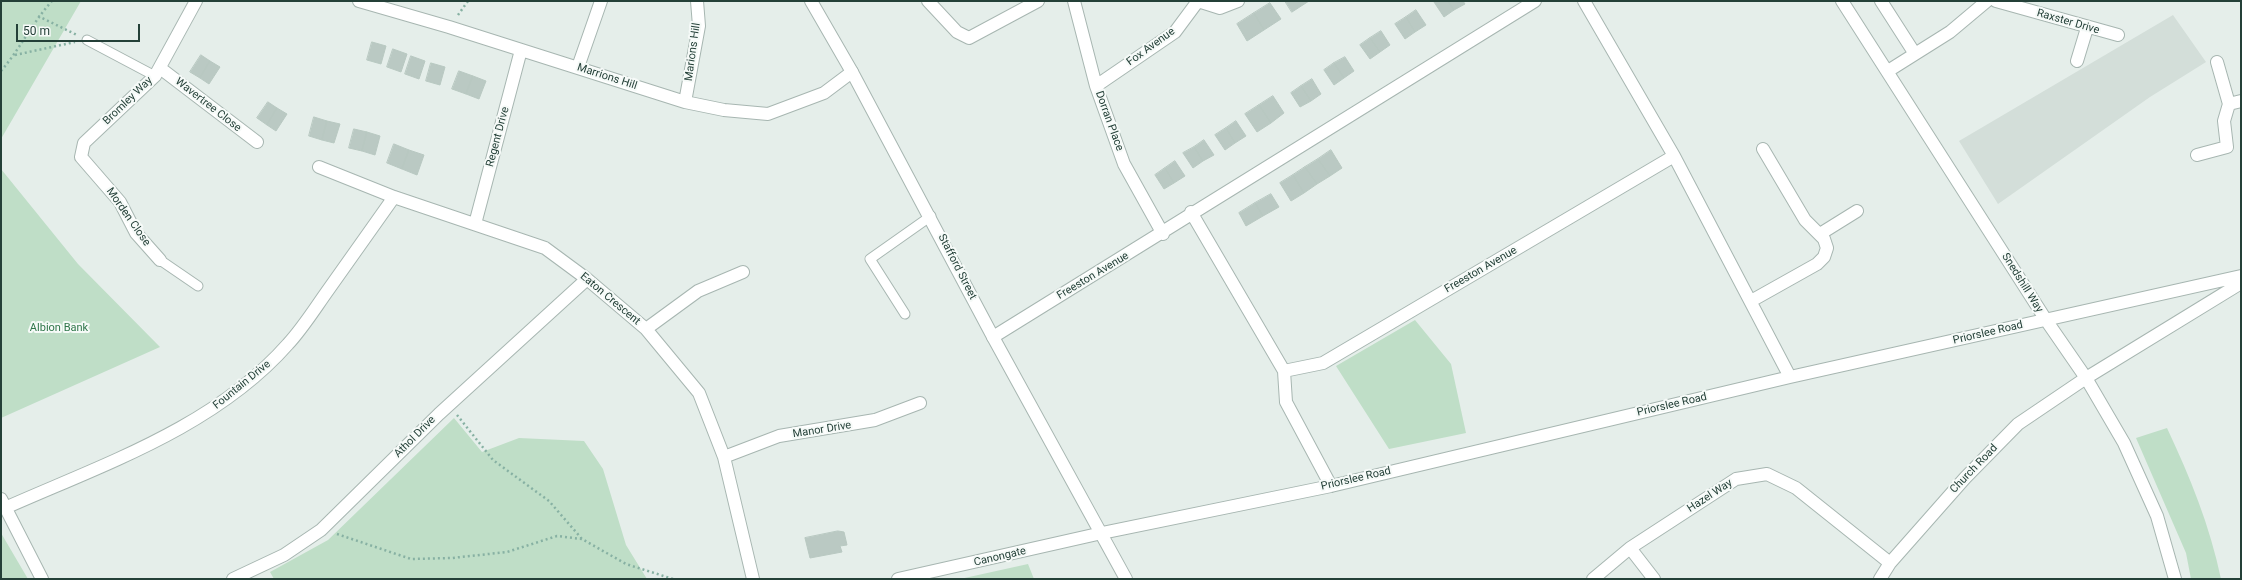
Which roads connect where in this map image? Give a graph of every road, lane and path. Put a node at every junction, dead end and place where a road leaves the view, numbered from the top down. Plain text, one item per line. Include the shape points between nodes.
1 (52, 1) edge
2 (196, 1) edge
3 (358, 1) edge
4 (601, 1) edge
5 (697, 1) edge
6 (811, 1) edge
7 (928, 1) edge
8 (1038, 1) edge
9 (1074, 1) edge
10 (1198, 1) edge
11 (1238, 1) edge
12 (1535, 1) edge
13 (1584, 1) edge
14 (1842, 1) edge
15 (1882, 1) edge
16 (1987, 1) edge
17 (1996, 1) edge
18 (38, 16) junction
19 (2087, 28) junction
20 (2118, 35) dead end
21 (87, 40) junction
22 (520, 50) junction
23 (1915, 54) junction
24 (15, 55) junction
25 (2077, 62) dead end
26 (2217, 62) dead end
27 (578, 67) junction
28 (1, 71) edge
29 (1888, 71) junction
30 (157, 72) junction
31 (852, 72) junction
32 (1096, 86) junction
33 (2241, 101) edge
34 (685, 102) junction
35 (2229, 104) junction
36 (256, 142) dead end
37 (1763, 150) dead end
38 (2197, 155) dead end
39 (1674, 156) junction
40 (81, 157) joint
41 (319, 167) dead end
42 (394, 197) junction
43 (1857, 211) dead end
44 (1191, 212) junction
45 (931, 216) junction
46 (475, 224) junction
47 (1163, 234) junction
48 (1820, 234) junction
49 (160, 260) joint
50 (743, 272) dead end
51 (2241, 276) edge
52 (587, 279) junction
53 (2241, 283) edge
54 (198, 286) dead end
55 (1751, 301) junction
56 (905, 314) dead end
57 (2046, 320) junction
58 (646, 329) junction
59 (993, 337) junction
60 (1284, 371) junction
61 (1790, 377) junction
62 (2086, 378) junction
63 (449, 404) junction
64 (920, 404) dead end
65 (724, 457) junction
66 (1331, 486) junction
67 (3, 503) edge
68 (321, 530) junction
69 (1102, 533) junction
70 (582, 539) junction
71 (1630, 548) junction
72 (1890, 563) junction
73 (42, 579) edge
74 (233, 579) edge
75 (673, 579) edge
76 (753, 579) edge
77 (898, 579) edge
78 (1126, 579) edge
79 (1593, 579) edge
80 (1654, 579) edge
81 (1880, 579) edge
82 (2175, 579) edge

1 - 18 path
2 - 30 street, Bromley Way
3 - 22 street, Marrions Hill
4 - 27 street
5 - 34 street, Marions Hill via 699,26
6 - 31 street, Stafford Street
7 - 8 street via 957,32 969,38
9 - 32 street, Dorran Place
10 - 11 street, Fox Avenue via 1220,8
10 - 32 street, Fox Avenue via 1175,32
12 - 44 street, Freeston Avenue
13 - 39 street
14 - 29 street, Snedshill Way
15 - 23 street
16 - 23 street via 1950,32
17 - 19 street, Raxster Drive
18 - 21 path
18 - 24 path
19 - 20 street, Raxster Drive
19 - 25 street
21 - 24 path
21 - 30 lane
22 - 27 street, Marrions Hill
22 - 46 street, Regent Drive
23 - 29 street
24 - 28 path
26 - 35 street
27 - 34 street, Marrions Hill
29 - 57 street, Snedshill Way
30 - 36 street, Wavertree Close
30 - 40 street, Bromley Way via 84,143
31 - 34 street, Marrions Hill via 824,93 768,114 724,110
31 - 45 street, Stafford Street
32 - 47 street, Dorran Place via 1124,164
33 - 35 street
35 - 38 street via 2224,121 2227,147
37 - 48 street via 1805,220
39 - 55 street
39 - 60 street, Freeston Avenue via 1323,363
40 - 49 street, Morden Close via 120,202 136,233
41 - 42 street, Eaton Crescent
42 - 46 street, Eaton Crescent
42 - 67 street, Fountain Drive via 289,344 219,405 176,430 118,458
43 - 48 street
44 - 47 street, Freeston Avenue
44 - 60 street
45 - 56 lane via 870,259
45 - 59 street, Stafford Street
46 - 52 street, Eaton Crescent via 545,248
47 - 59 street, Freeston Avenue
48 - 55 street via 1827,248 1824,257 1817,264
49 - 54 lane
50 - 58 street via 698,291
51 - 57 street, Priorslee Road
52 - 58 street, Eaton Crescent
52 - 63 street, Athol Drive
53 - 62 street
55 - 61 street
57 - 61 street, Priorslee Road
57 - 62 street, Snedshill Way
58 - 65 street, Eaton Crescent via 699,393
59 - 69 street, Stafford Street
60 - 66 street via 1286,402
61 - 66 street, Priorslee Road
62 - 72 street, Church Road via 2018,424 1965,478
62 - 82 street, Snedshill Way via 2124,443 2157,516
63 - 68 street, Athol Drive
63 - 70 path via 493,460 549,501
64 - 65 street, Manor Drive via 875,420 779,436
65 - 76 street, Eaton Crescent
66 - 69 street, Priorslee Road
67 - 73 street
68 - 70 path via 354,538 411,559 507,552 557,536
68 - 74 street, Athol Drive via 284,554
69 - 77 street, Canongate
69 - 78 street, Stafford Street
70 - 75 path via 626,564
71 - 72 street, Hazel Way via 1736,479 1767,474 1796,488
71 - 79 street, Hazel Way
71 - 80 street
72 - 81 street, Church Road

